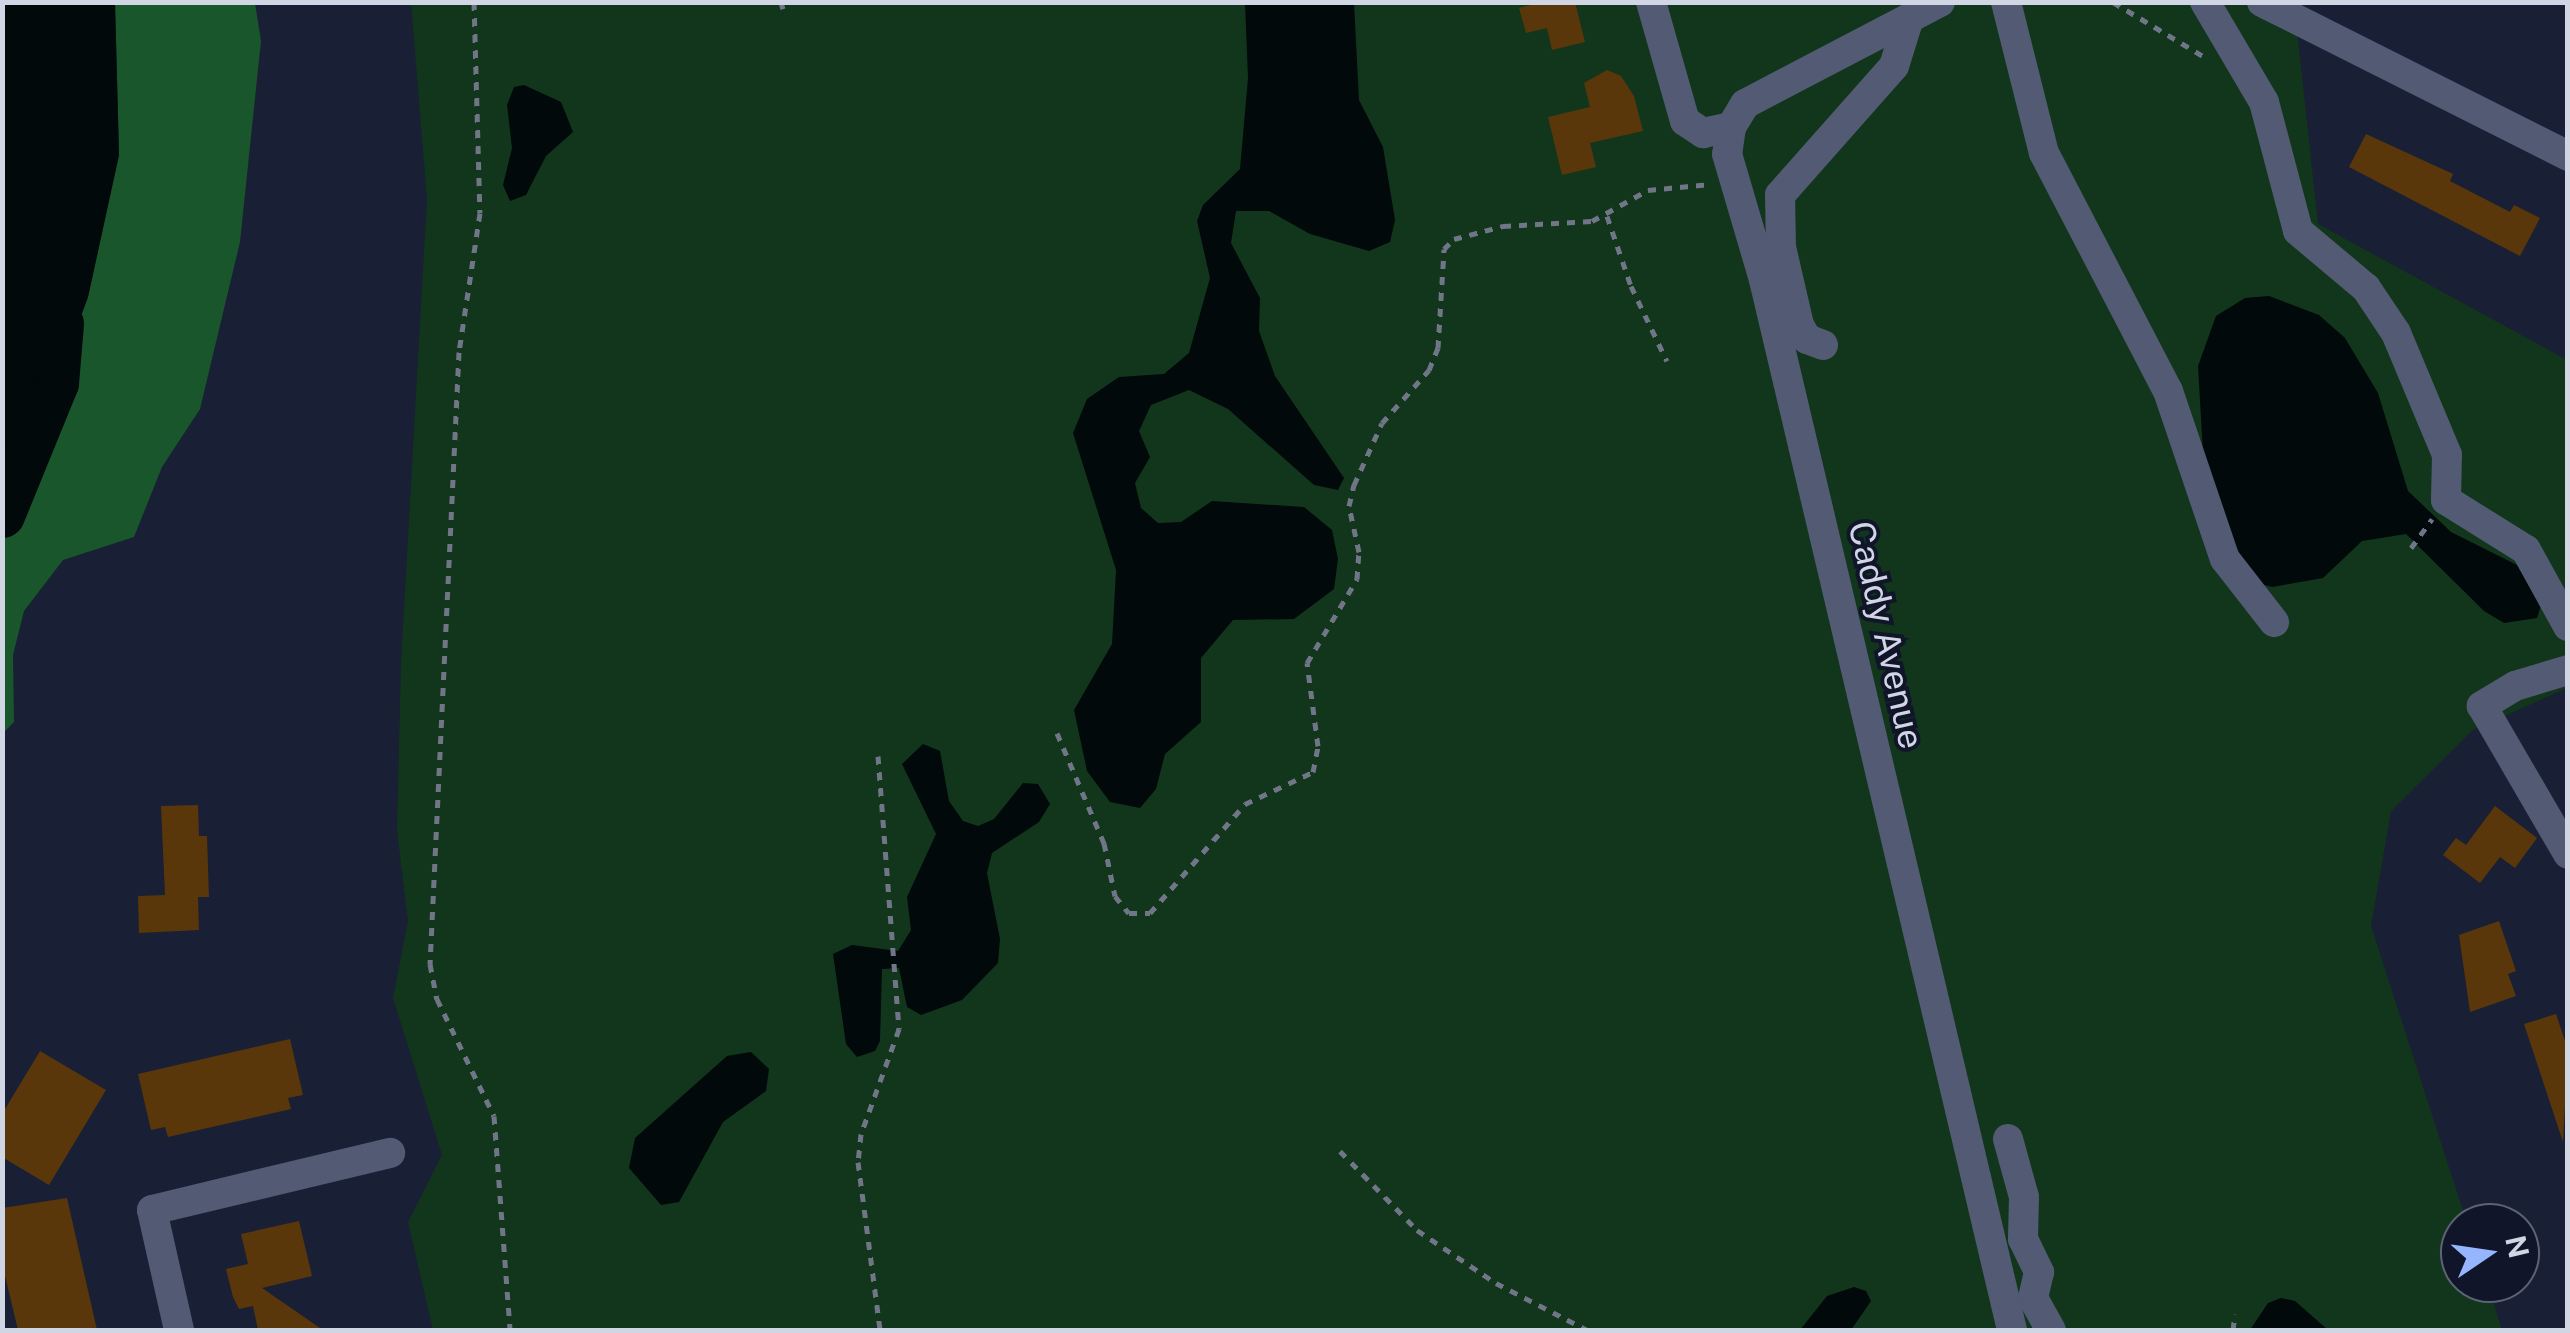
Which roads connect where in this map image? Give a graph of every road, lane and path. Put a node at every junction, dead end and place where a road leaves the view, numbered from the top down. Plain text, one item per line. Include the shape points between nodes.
1 (474, 2) edge
2 (1651, 2) edge
3 (1940, 2) edge
4 (2006, 2) edge
5 (2113, 2) edge
6 (2205, 2) edge
7 (2262, 2) edge
8 (1909, 18) junction
9 (2248, 76) junction
10 (1731, 127) junction
11 (2568, 156) edge
12 (1736, 179) junction
13 (1607, 216) junction
14 (1822, 345) dead end
15 (1668, 360) dead end
16 (2446, 500) junction
17 (2410, 548) dead end
18 (2274, 622) dead end
19 (2568, 626) edge
20 (2568, 670) edge
21 (1057, 732) dead end
22 (878, 756) dead end
23 (2568, 854) edge
24 (2008, 1140) dead end
25 (1340, 1151) dead end
26 (390, 1153) dead end
27 (2235, 1314) dead end
28 (179, 1330) edge
29 (510, 1330) edge
30 (880, 1330) edge
31 (1587, 1330) edge
32 (2012, 1330) edge
33 (2051, 1330) edge
34 (2234, 1330) edge

1 - 29 path via 480,214 459,352 430,964 437,999 494,1116
2 - 10 street via 1685,121 1703,133
3 - 8 street
4 - 18 street via 2044,153 2168,391 2225,559
5 - 9 path via 2192,52
6 - 9 street
7 - 11 street
8 - 10 street via 1745,104
8 - 14 street via 1894,66 1780,196 1781,246 1799,326 1807,340
9 - 16 street via 2272,124 2298,231 2366,288 2396,333 2447,455
10 - 12 street, Caddy Avenue via 1727,154
12 - 13 path via 1648,190
12 - 32 street, Caddy Avenue
13 - 15 path via 1630,286
13 - 21 path via 1503,226 1454,239 1440,255 1438,348 1429,370 1382,423 1354,485 1349,506 1357,579 1307,663 1318,746 1308,777 1245,804 1189,862 1156,909 1138,916 1115,896 1104,843
16 - 17 path
16 - 19 street via 2526,550
20 - 23 street via 2515,686 2482,706
22 - 30 path via 896,1046 858,1147
24 - 33 street via 2024,1197 2023,1239 2039,1272 2033,1298
25 - 31 path via 1417,1230 1496,1283
26 - 28 street via 152,1210
27 - 34 path

